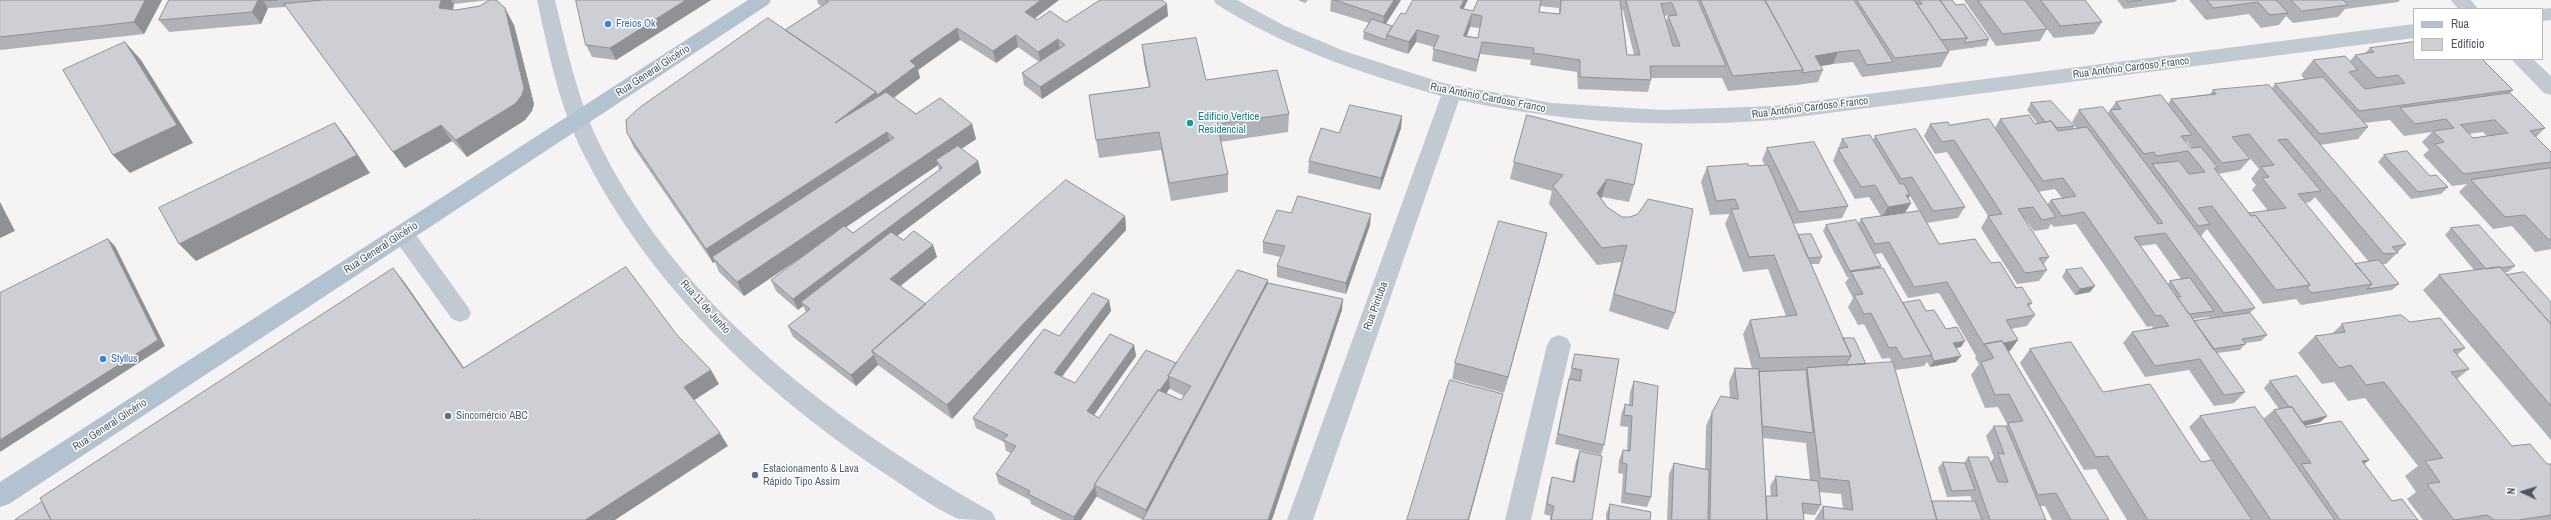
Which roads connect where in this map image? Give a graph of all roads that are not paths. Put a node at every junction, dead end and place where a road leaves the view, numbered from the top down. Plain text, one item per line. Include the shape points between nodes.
1 (546, 0) edge
2 (762, 0) edge
3 (1222, 0) edge
4 (2460, 0) edge
5 (2468, 8) edge
6 (2413, 32) edge
7 (2522, 60) edge
8 (2551, 88) edge
9 (1452, 93) junction
10 (579, 119) junction
11 (403, 234) junction
12 (460, 313) dead end
13 (1559, 345) dead end
14 (0, 496) edge
15 (983, 520) edge
16 (1300, 520) edge
17 (1518, 520) edge

1 - 10 street, Rua 11 de Junho via 565,83
2 - 10 main road, Rua General Glicério
3 - 9 street, Rua Antônio Cardoso Franco via 1303,42 1388,75
4 - 5 street
6 - 9 street, Rua Antônio Cardoso Franco via 1716,119 1627,118 1583,114 1538,109
7 - 8 street
9 - 16 street, Rua Pirituba
10 - 11 main road, Rua General Glicério
10 - 15 street, Rua 11 de Junho via 592,149 638,224 696,298 734,338 822,416 893,466
11 - 12 street
11 - 14 main road, Rua General Glicério
13 - 17 street

